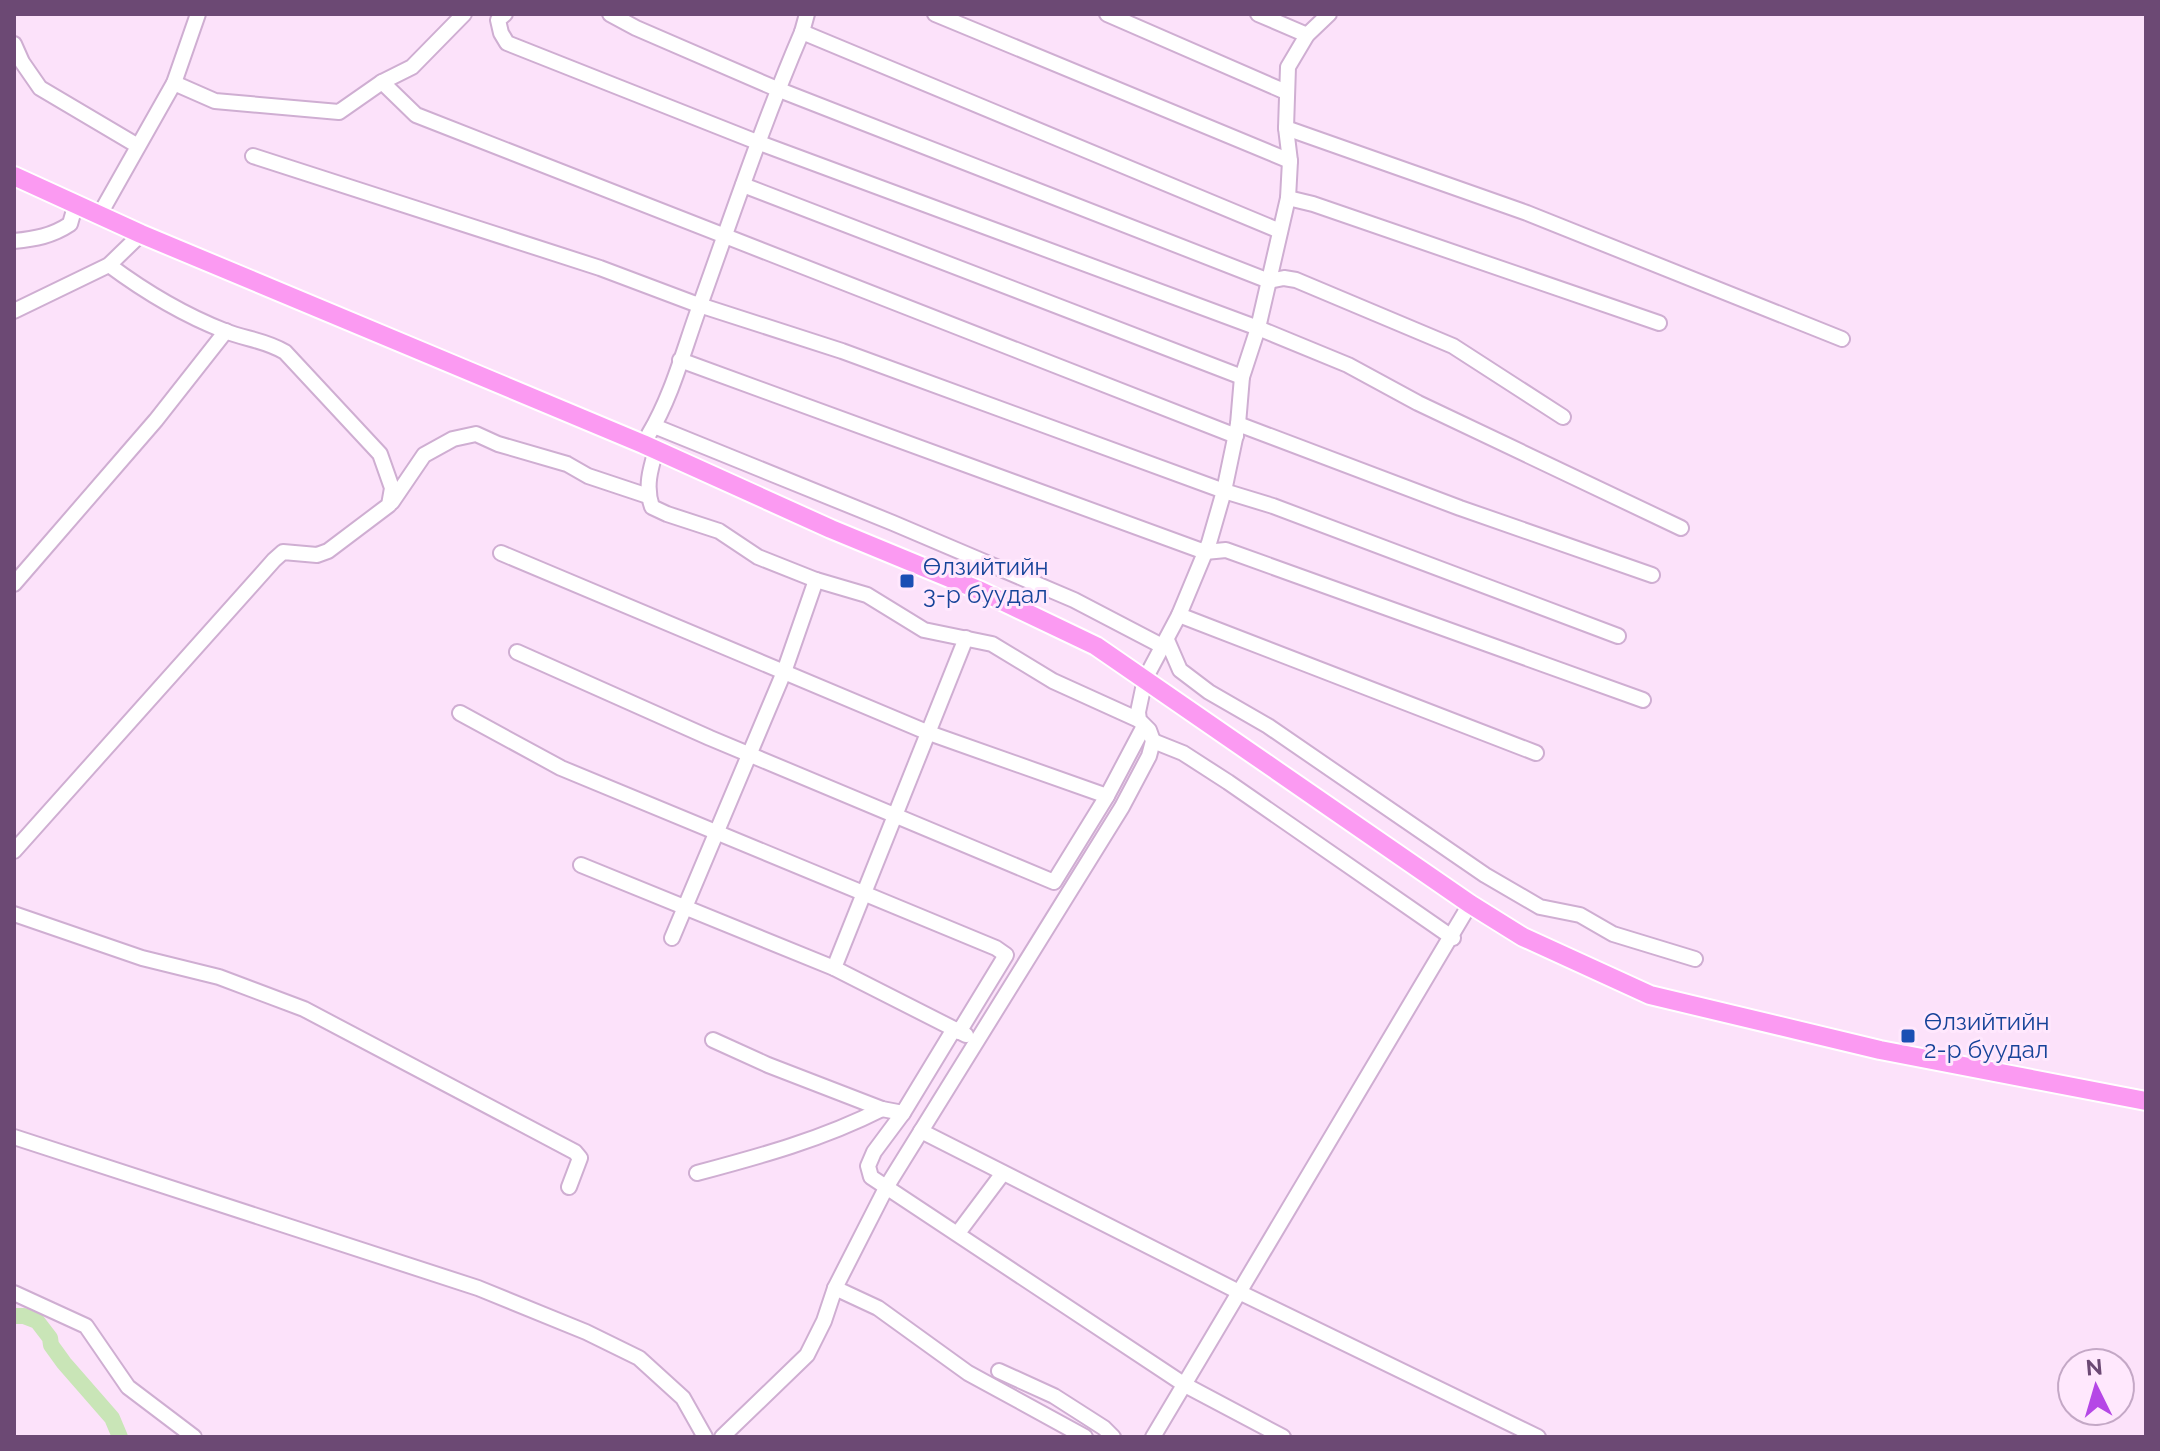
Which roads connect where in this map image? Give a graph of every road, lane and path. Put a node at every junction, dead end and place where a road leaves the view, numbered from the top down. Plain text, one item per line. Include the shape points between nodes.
1 (198, 14) edge
2 (464, 14) edge
3 (505, 14) edge
4 (610, 14) edge
5 (807, 14) edge
6 (935, 14) edge
7 (1107, 14) edge
8 (1258, 14) edge
9 (1329, 14) edge
10 (802, 32) junction
11 (1307, 35) junction
12 (14, 44) edge
13 (382, 82) junction
14 (174, 83) junction
15 (777, 89) junction
16 (1286, 92) junction
17 (1286, 128) junction
18 (757, 142) junction
19 (138, 146) junction
20 (253, 156) dead end
21 (1290, 161) junction
22 (14, 176) edge
23 (743, 185) junction
24 (1288, 198) junction
25 (76, 203) junction
26 (100, 214) junction
27 (1280, 231) junction
28 (141, 234) junction
29 (725, 237) junction
30 (14, 241) edge
31 (109, 265) junction
32 (1269, 281) junction
33 (700, 305) junction
34 (14, 311) edge
35 (1659, 323) dead end
36 (1258, 328) junction
37 (226, 331) junction
38 (1842, 339) dead end
39 (680, 360) junction
40 (1242, 377) junction
41 (1563, 417) dead end
42 (654, 426) junction
43 (1237, 430) junction
44 (649, 447) junction
45 (1224, 491) junction
46 (648, 496) junction
47 (389, 505) junction
48 (1681, 528) dead end
49 (1205, 552) junction
50 (501, 553) dead end
51 (1652, 575) dead end
52 (816, 580) junction
53 (14, 584) edge
54 (1179, 615) junction
55 (1618, 636) dead end
56 (966, 638) junction
57 (1165, 643) junction
58 (517, 652) dead end
59 (784, 672) junction
60 (1145, 679) junction
61 (1643, 700) dead end
62 (460, 713) dead end
63 (1142, 723) junction
64 (929, 733) junction
65 (1153, 741) junction
66 (1536, 753) dead end
67 (750, 755) junction
68 (1107, 796) junction
69 (896, 817) junction
70 (717, 833) junction
71 (14, 851) edge
72 (581, 865) dead end
73 (864, 894) junction
74 (1470, 904) junction
75 (686, 909) junction
76 (14, 914) edge
77 (672, 938) dead end
78 (1453, 938) junction
79 (1695, 959) dead end
80 (834, 968) junction
81 (957, 1031) junction
82 (713, 1040) dead end
83 (977, 1041) junction
84 (2146, 1101) edge
85 (882, 1109) junction
86 (903, 1113) junction
87 (921, 1131) junction
88 (14, 1137) edge
89 (697, 1173) dead end
90 (1003, 1173) junction
91 (887, 1186) junction
92 (569, 1187) dead end
93 (958, 1233) junction
94 (835, 1288) junction
95 (14, 1293) edge
96 (1241, 1293) junction
97 (977, 1378) junction
98 (1185, 1385) junction
99 (194, 1437) edge
100 (705, 1437) edge
101 (722, 1437) edge
102 (1085, 1437) edge
103 (1113, 1437) edge
104 (1153, 1437) edge
105 (1283, 1437) edge
106 (1538, 1437) edge

1 - 14 street
2 - 13 street via 412,67
3 - 18 street via 498,20 507,43
4 - 15 street
5 - 10 street
6 - 21 street
7 - 16 street
8 - 11 street
9 - 11 street
10 - 15 street
10 - 27 street
11 - 16 street via 1288,67
12 - 19 street via 40,88
13 - 14 street via 339,112 215,101
13 - 29 street via 416,115
14 - 19 street
15 - 18 street
15 - 32 street
16 - 17 street
17 - 21 street
17 - 38 street via 1527,213
18 - 23 street
18 - 36 street
19 - 26 street
20 - 33 street
21 - 24 street
22 - 25 main road
23 - 29 street
23 - 40 street
24 - 27 street
24 - 35 street
25 - 26 main road
25 - 30 street via 70,224 56,233
26 - 28 main road
27 - 32 street
28 - 31 street
28 - 44 main road
29 - 33 street
29 - 43 street
31 - 34 street
31 - 37 street via 143,290
32 - 36 street
32 - 41 street via 1296,280 1453,346
33 - 39 street
33 - 45 street via 842,351
36 - 40 street
36 - 48 street via 1348,365
37 - 47 street via 269,342 285,352 348,417 380,454 392,488
37 - 53 street
39 - 42 street
39 - 49 street
40 - 43 street
42 - 44 street
42 - 57 street via 893,523
43 - 45 street
43 - 51 street
44 - 46 street
44 - 60 main road via 981,591 1096,646
45 - 49 street
45 - 55 street
46 - 47 street via 476,434 424,455
46 - 52 street via 652,507 719,531 758,557
47 - 71 street via 328,551 283,552 274,560
49 - 54 street
49 - 61 street via 1226,550
50 - 59 street
52 - 56 street via 867,595 924,630
52 - 59 street
54 - 57 street
54 - 66 street
56 - 63 street via 992,644 1053,681
56 - 64 street
57 - 60 street
57 - 79 street via 1180,670 1199,685 1268,726 1485,875 1540,907 1580,915 1613,934
58 - 67 street
59 - 64 street
59 - 67 street
60 - 63 street via 1138,712
60 - 74 main road
62 - 70 street via 561,768
63 - 65 street
63 - 68 street
64 - 68 street
64 - 69 street
65 - 78 street via 1228,782
65 - 83 street via 1122,807
67 - 69 street
67 - 70 street
68 - 69 street via 1054,882
69 - 73 street
70 - 73 street
70 - 75 street
72 - 75 street
73 - 80 street
73 - 81 street via 1006,955
74 - 78 street
74 - 84 main road via 1523,937 1650,995 1880,1050
75 - 77 street
75 - 80 street
76 - 92 street via 142,958 219,977 316,1015 575,1152 579,1165
78 - 96 street
80 - 81 street
81 - 83 street
81 - 86 street
82 - 85 street
83 - 87 street
85 - 86 street
85 - 89 street via 840,1130
86 - 91 street via 868,1166 871,1177
87 - 90 street
87 - 91 street
88 - 100 street via 478,1288 586,1332 639,1358 683,1398
90 - 93 street
90 - 96 street
91 - 93 street
91 - 94 street
93 - 98 street
94 - 97 street via 878,1308
94 - 101 street via 807,1355
95 - 99 street via 86,1326 128,1387
96 - 98 street
96 - 106 street
97 - 102 street
97 - 103 street via 1002,1369 1054,1396
98 - 104 street
98 - 105 street

